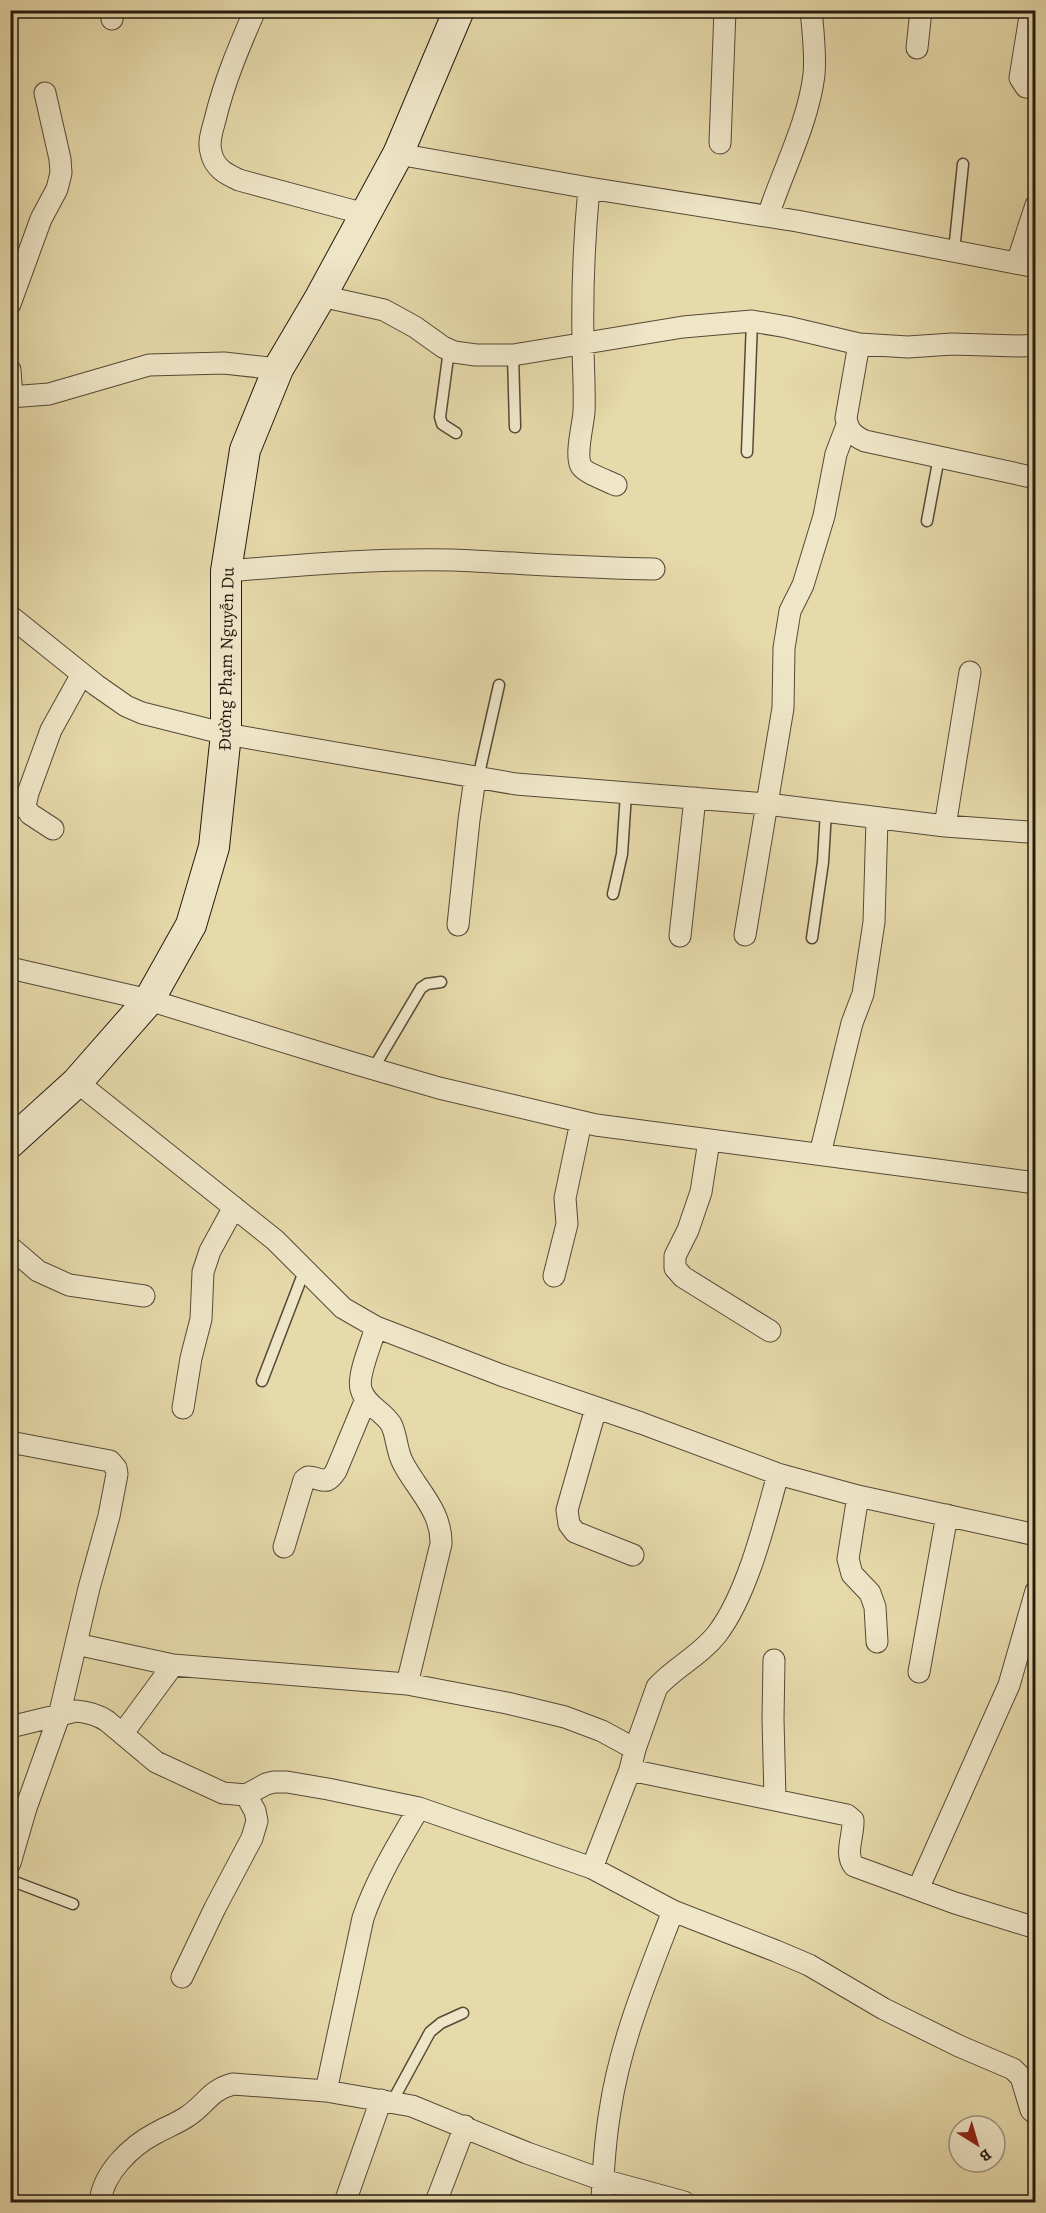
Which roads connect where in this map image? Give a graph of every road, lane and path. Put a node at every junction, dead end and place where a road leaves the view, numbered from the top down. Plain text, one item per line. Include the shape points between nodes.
1 (255, 10) edge
2 (459, 10) edge
3 (725, 10) edge
4 (811, 10) edge
5 (921, 10) edge
6 (1031, 10) edge
7 (916, 48) dead end
8 (1035, 89) edge
9 (45, 93) dead end
10 (720, 144) dead end
11 (398, 154) junction
12 (963, 164) dead end
13 (589, 188) junction
14 (1035, 205) edge
15 (365, 214) junction
16 (768, 216) junction
17 (954, 251) junction
18 (1026, 265) edge
19 (321, 296) junction
20 (10, 304) edge
21 (752, 321) junction
22 (583, 343) junction
23 (859, 344) junction
24 (1035, 345) edge
25 (449, 350) junction
26 (513, 355) junction
27 (278, 369) junction
28 (10, 370) edge
29 (11, 397) edge
30 (847, 425) junction
31 (515, 427) dead end
32 (456, 433) dead end
33 (747, 452) dead end
34 (939, 457) junction
35 (1035, 478) edge
36 (616, 485) dead end
37 (927, 521) dead end
38 (654, 569) dead end
39 (226, 571) junction
40 (10, 616) edge
41 (970, 672) dead end
42 (82, 674) junction
43 (499, 684) dead end
44 (226, 734) junction
45 (477, 778) junction
46 (626, 794) junction
47 (695, 798) junction
48 (767, 804) junction
49 (826, 811) junction
50 (877, 819) junction
51 (945, 826) junction
52 (53, 829) dead end
53 (1028, 832) dead end
54 (613, 894) dead end
55 (458, 925) dead end
56 (745, 935) dead end
57 (680, 936) dead end
58 (812, 938) dead end
59 (10, 968) edge
60 (441, 981) dead end
61 (149, 1000) junction
62 (373, 1069) junction
63 (77, 1082) junction
64 (581, 1122) junction
65 (709, 1141) junction
66 (10, 1143) edge
67 (820, 1154) junction
68 (1035, 1183) edge
69 (234, 1207) junction
70 (10, 1247) edge
71 (305, 1269) junction
72 (554, 1276) dead end
73 (144, 1296) dead end
74 (376, 1327) junction
75 (770, 1331) dead end
76 (262, 1381) dead end
77 (366, 1398) junction
78 (183, 1408) dead end
79 (596, 1408) junction
80 (10, 1442) edge
81 (778, 1474) junction
82 (858, 1496) junction
83 (947, 1515) junction
84 (1035, 1535) edge
85 (285, 1547) dead end
86 (633, 1556) dead end
87 (1035, 1591) edge
88 (877, 1642) dead end
89 (76, 1644) junction
90 (774, 1659) dead end
91 (173, 1665) junction
92 (919, 1672) dead end
93 (407, 1684) junction
94 (58, 1716) junction
95 (10, 1727) edge
96 (123, 1733) junction
97 (635, 1749) junction
98 (630, 1770) junction
99 (246, 1795) junction
100 (775, 1799) junction
101 (419, 1808) junction
102 (10, 1863) edge
103 (592, 1868) junction
104 (10, 1880) edge
105 (918, 1889) junction
106 (73, 1904) dead end
107 (673, 1911) junction
108 (1035, 1928) edge
109 (182, 1977) dead end
110 (463, 2013) dead end
111 (326, 2091) junction
112 (386, 2101) junction
113 (1035, 2114) edge
114 (465, 2126) junction
115 (603, 2180) junction
116 (100, 2202) edge
117 (345, 2202) edge
118 (436, 2202) edge
119 (602, 2202) edge
120 (684, 2202) edge

1 - 15 street via 223,86 210,142 215,163 223,173 239,180
2 - 11 main road, Đường Phạm Nguyễn Du
3 - 10 street
4 - 16 street via 814,73 810,97
5 - 7 street
6 - 8 street via 1020,78 1026,87
9 - 20 street via 61,173
11 - 13 street
11 - 15 main road, Đường Phạm Nguyễn Du
12 - 17 lane
13 - 16 street
13 - 22 street
14 - 18 street
15 - 19 main road, Đường Phạm Nguyễn Du
16 - 17 street
17 - 18 street
19 - 25 street via 384,310
19 - 27 main road, Đường Phạm Nguyễn Du
21 - 22 street
21 - 23 street
21 - 33 lane
22 - 26 street
22 - 36 street via 585,392 580,464 584,470
23 - 24 street
23 - 30 street
25 - 26 street via 476,356
25 - 32 lane via 440,417 442,424
26 - 31 lane
27 - 29 street via 224,363 149,365 49,394
27 - 39 main road, Đường Phạm Nguyễn Du via 244,450
28 - 29 street
30 - 34 street via 865,441
30 - 48 street via 803,585 790,611 784,648 783,708
34 - 35 street
34 - 37 lane
38 - 39 street via 452,560
39 - 44 main road, Đường Phạm Nguyễn Du
40 - 42 street
41 - 51 street
42 - 44 street via 142,713
42 - 52 street via 51,730 25,806 30,814
43 - 45 lane
44 - 45 street
44 - 61 main road, Đường Phạm Nguyễn Du via 214,847 191,925
45 - 46 street
45 - 55 street
46 - 47 street
46 - 54 lane via 622,854
47 - 48 street
47 - 57 street
48 - 49 street
48 - 56 street
49 - 50 street
49 - 58 lane
50 - 51 street
50 - 67 street via 874,922 864,994 852,1023
51 - 53 street
59 - 61 street
60 - 62 lane via 422,988
61 - 62 street
61 - 63 main road, Đường Phạm Nguyễn Du
62 - 64 street
63 - 66 main road, Đường Phạm Nguyễn Du
63 - 69 street
64 - 65 street
64 - 72 street via 565,1198 567,1224
65 - 67 street
65 - 75 street via 701,1192 675,1257 675,1269
67 - 68 street
69 - 71 street
69 - 78 street via 203,1272 201,1319
70 - 73 street via 38,1271 69,1285
71 - 74 street via 343,1308
71 - 76 lane
74 - 77 street via 361,1378
74 - 79 street
77 - 85 street via 331,1479 304,1480
77 - 93 street via 391,1424 403,1463 441,1529 441,1544
79 - 81 street
79 - 86 street via 567,1510 569,1524 575,1532
80 - 89 street via 110,1461 116,1468 109,1516
81 - 82 street
81 - 97 street via 764,1528 734,1605 700,1652 657,1687
82 - 83 street
82 - 88 street via 848,1559 852,1574 873,1600
83 - 84 street
83 - 92 street
87 - 105 street via 1009,1685
89 - 91 street
89 - 94 street
90 - 100 street
91 - 93 street
91 - 96 street
93 - 97 street via 565,1717
94 - 95 street
94 - 96 street via 76,1711 99,1715
94 - 102 street
96 - 99 street via 156,1762 223,1793
97 - 98 street
98 - 100 street
98 - 103 street
99 - 101 street via 266,1784 287,1782
99 - 109 street via 257,1821 252,1838
100 - 105 street via 851,1817 854,1824 850,1854 854,1866
101 - 103 street
101 - 111 street via 389,1858 363,1918
103 - 107 street
104 - 106 lane
105 - 108 street
107 - 113 street via 776,1950 884,2009 1013,2069 1021,2077
107 - 115 street via 632,2021 610,2110
110 - 112 lane via 430,2032
111 - 112 street
111 - 116 street via 248,2084 222,2086 191,2114 153,2134 115,2166
112 - 114 street via 412,2106
112 - 117 street
114 - 115 street
114 - 118 street
115 - 119 street
115 - 120 street

